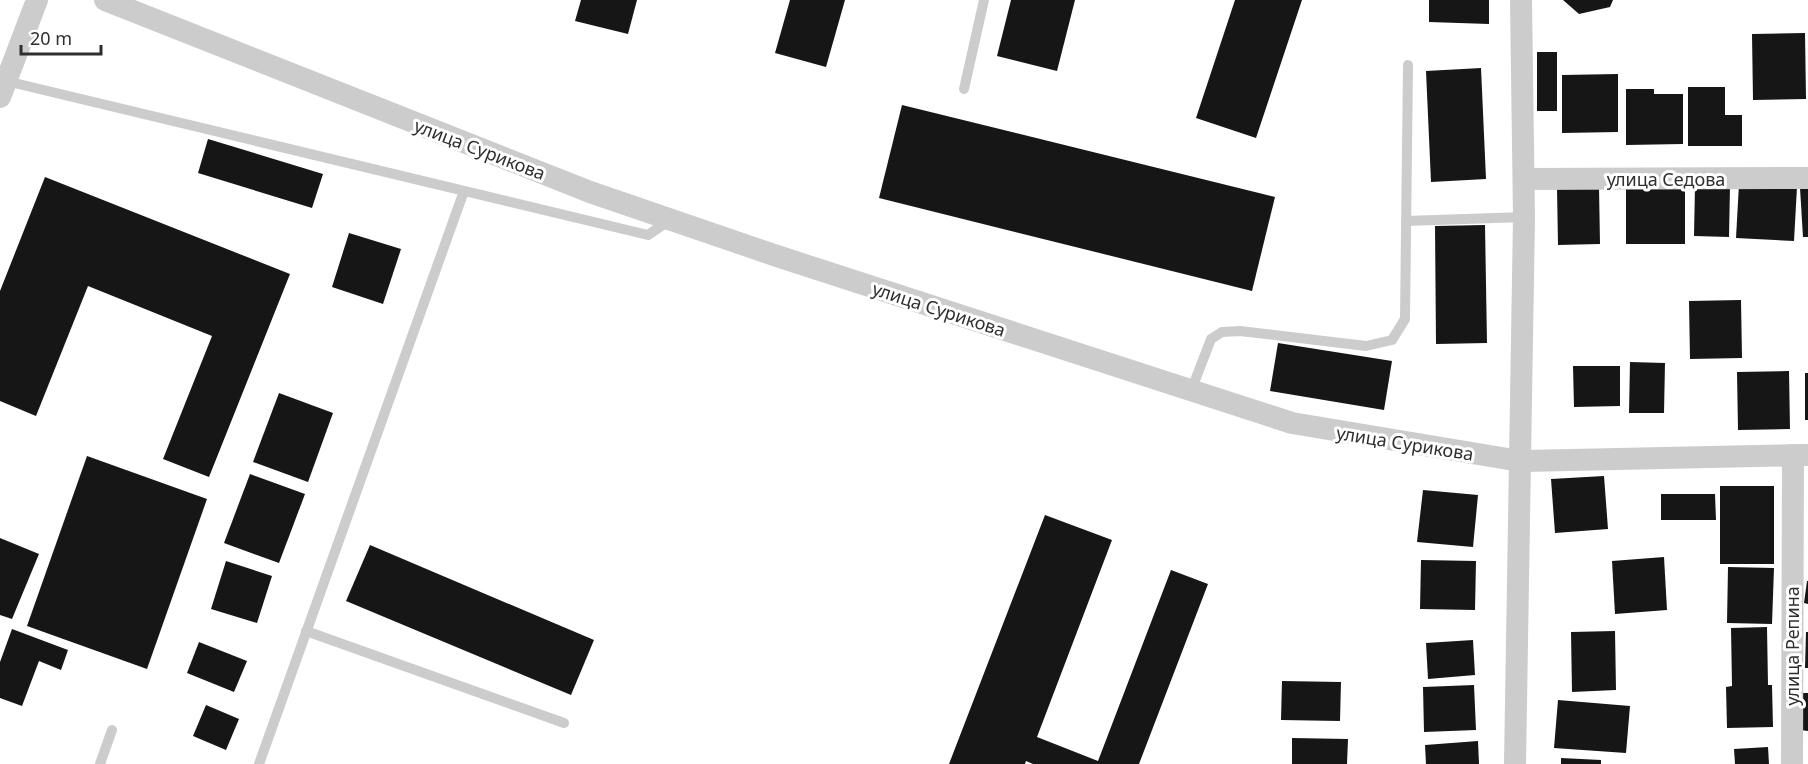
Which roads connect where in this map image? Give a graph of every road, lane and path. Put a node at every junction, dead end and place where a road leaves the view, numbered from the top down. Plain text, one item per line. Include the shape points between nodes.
1 (37, 0) edge
2 (105, 0) edge
3 (984, 0) edge
4 (1521, 0) edge
5 (1408, 65) dead end
6 (3, 89) edge
7 (964, 89) dead end
8 (1808, 178) edge
9 (1524, 179) junction
10 (464, 191) junction
11 (1524, 218) junction
12 (670, 220) junction
13 (1406, 221) junction
14 (1191, 391) junction
15 (1800, 455) edge
16 (1520, 461) junction
17 (306, 631) junction
18 (564, 723) dead end
19 (112, 730) dead end
20 (100, 764) edge
21 (259, 764) edge
22 (1515, 764) edge
23 (1792, 764) edge

1 - 6 street
2 - 12 street, улица Сурикова
3 - 7 lane
4 - 9 street
5 - 13 lane
6 - 10 lane
8 - 9 street, улица Седова
9 - 11 street
10 - 12 lane via 648,235
10 - 17 lane
11 - 13 lane
11 - 16 street
12 - 14 street, улица Сурикова
13 - 14 lane via 1405,319 1392,340 1366,346 1222,332 1211,339
14 - 16 street, улица Сурикова via 1292,423
15 - 16 street, улица Сурикова
15 - 23 street, улица Репина
16 - 22 street
17 - 18 lane
17 - 21 lane
19 - 20 lane

